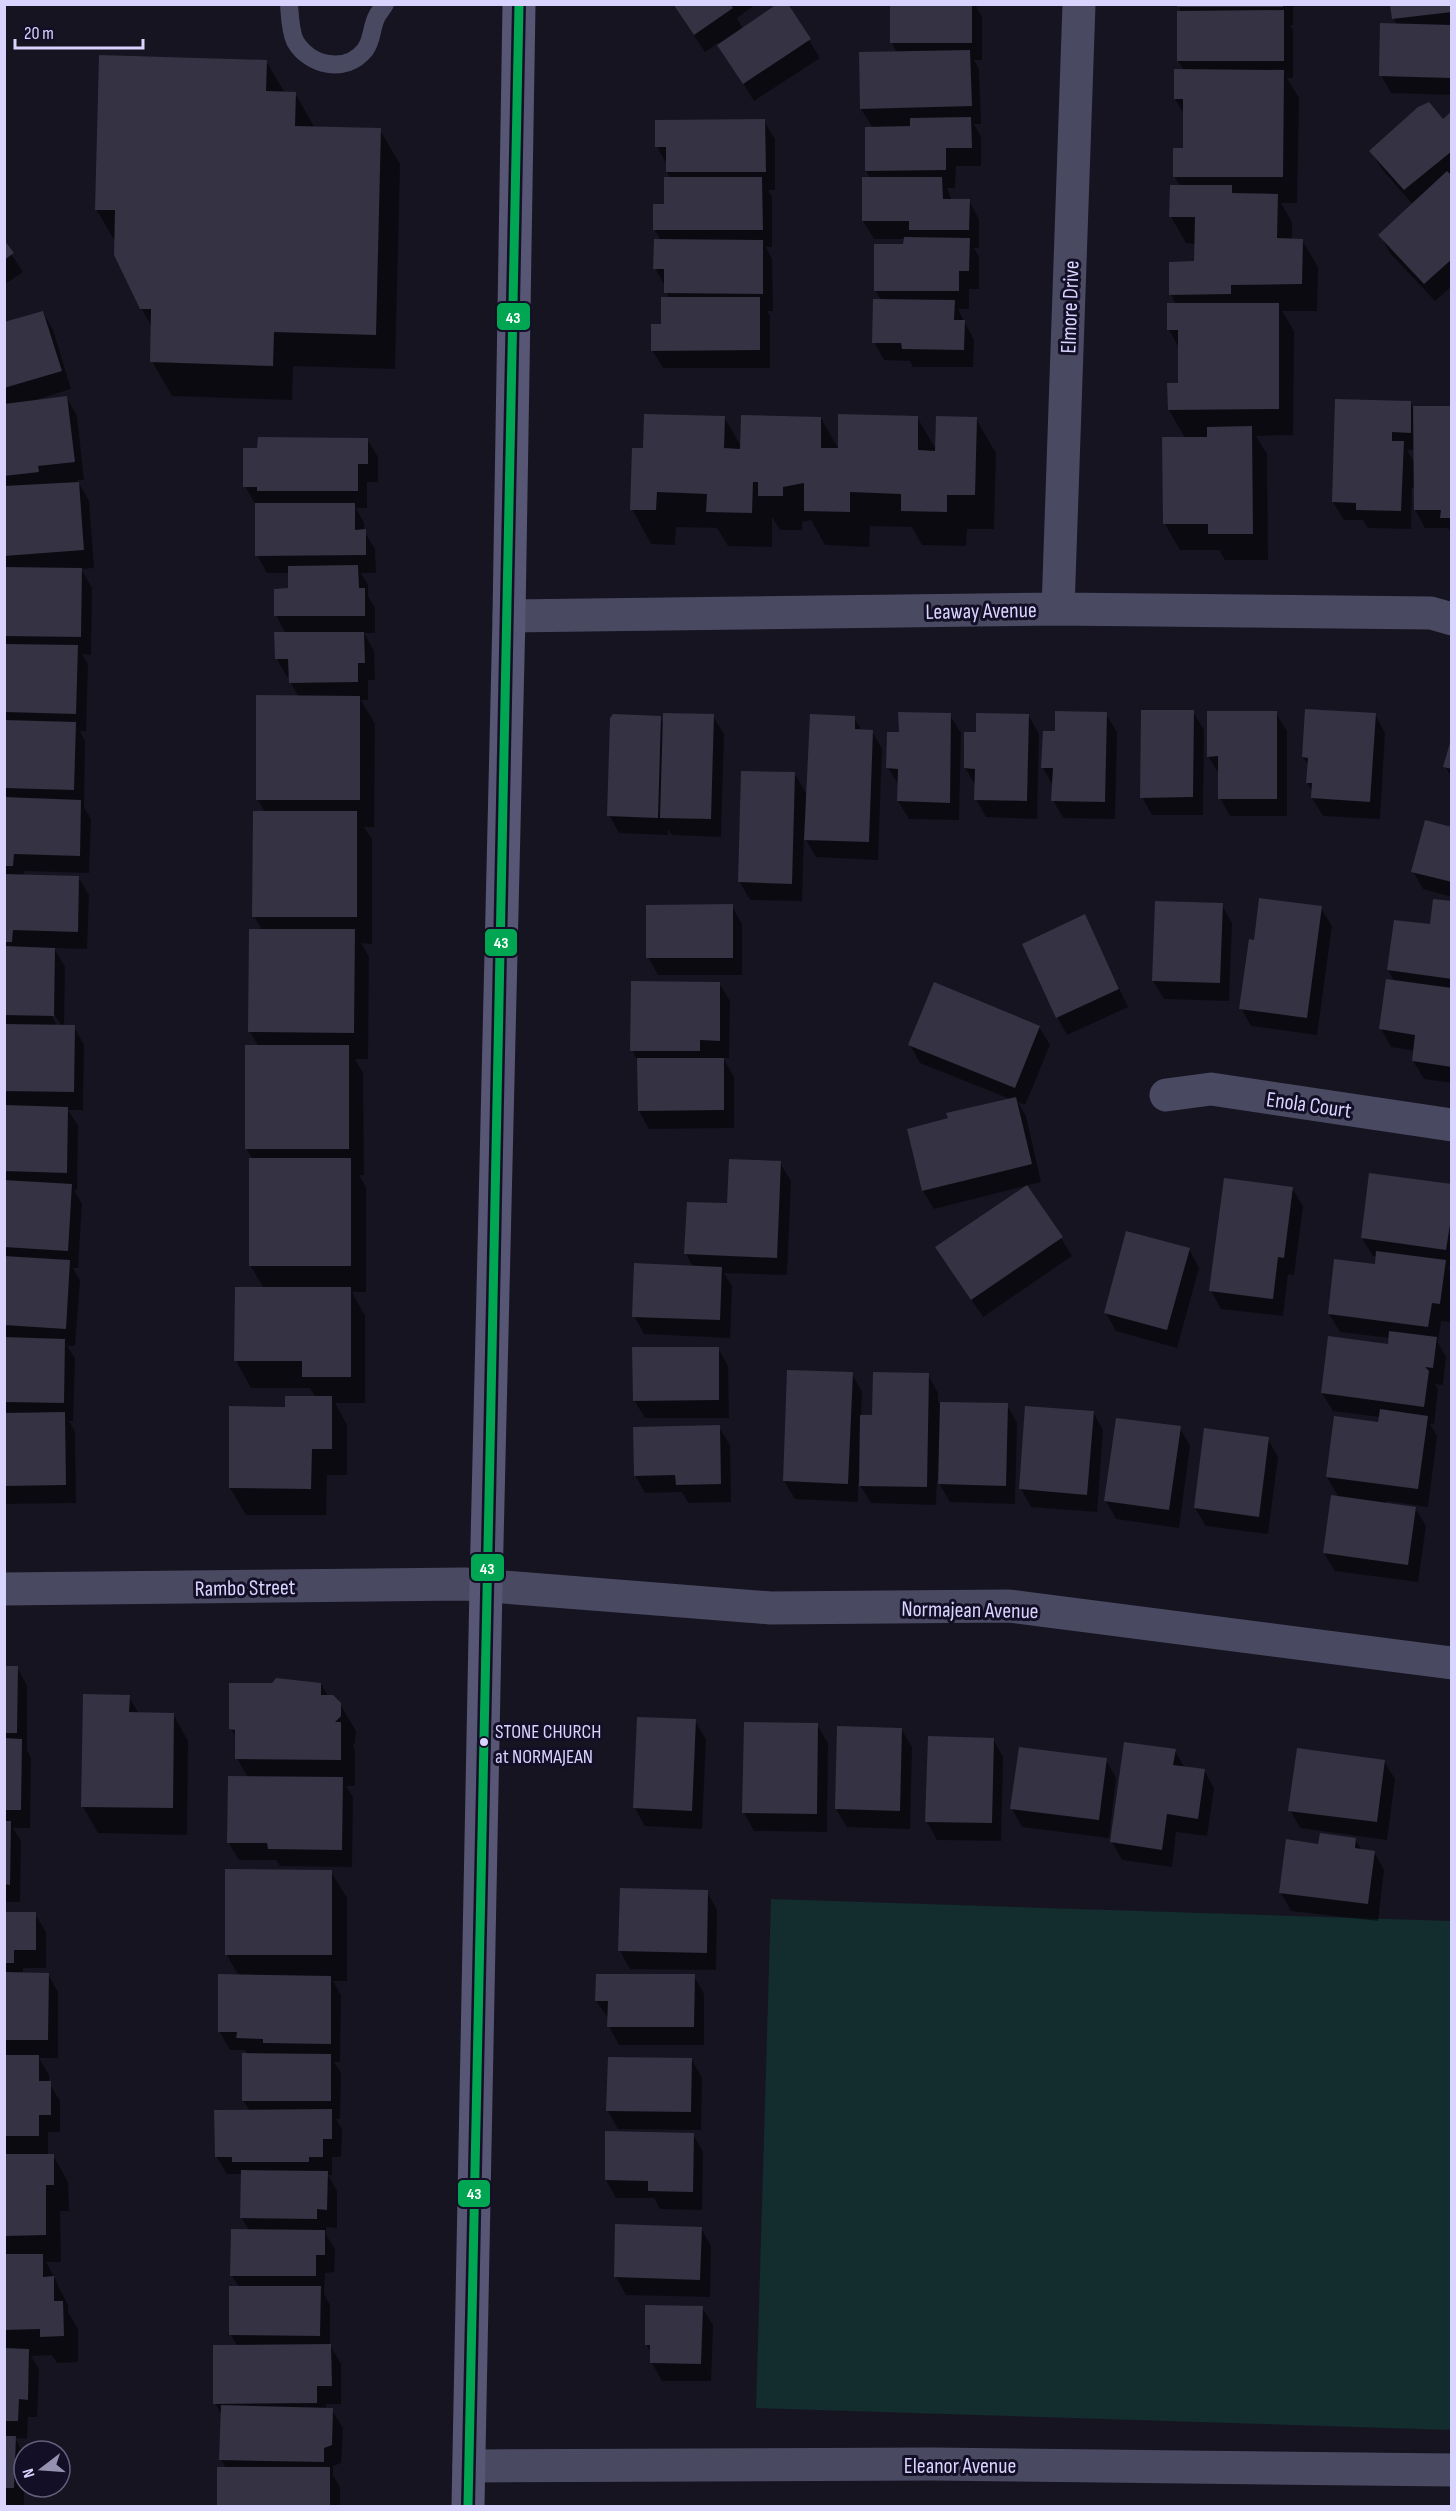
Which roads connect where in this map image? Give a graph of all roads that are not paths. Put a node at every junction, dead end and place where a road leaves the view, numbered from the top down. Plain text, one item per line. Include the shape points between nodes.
1 (289, 4) edge
2 (385, 4) edge
3 (519, 4) edge
4 (1079, 4) edge
5 (1058, 609) junction
6 (509, 616) junction
7 (1452, 620) edge
8 (1166, 1095) dead end
9 (1452, 1125) edge
10 (486, 1585) junction
11 (4, 1589) edge
12 (1452, 1663) edge
13 (469, 2466) junction
14 (1452, 2470) edge
15 (468, 2506) edge

1 - 2 lane via 294,39 301,50 318,62 339,65 363,52 372,40 376,16
3 - 6 main road
4 - 5 street, Elmore Drive
5 - 6 street, Leaway Avenue
5 - 7 street, Leaway Avenue via 1431,613
6 - 10 main road
8 - 9 street, Enola Court via 1211,1089
10 - 11 street, Rambo Street
10 - 12 street, Normajean Avenue via 771,1608 1009,1605
10 - 13 main road
13 - 14 street, Eleanor Avenue via 945,2464
13 - 15 main road

